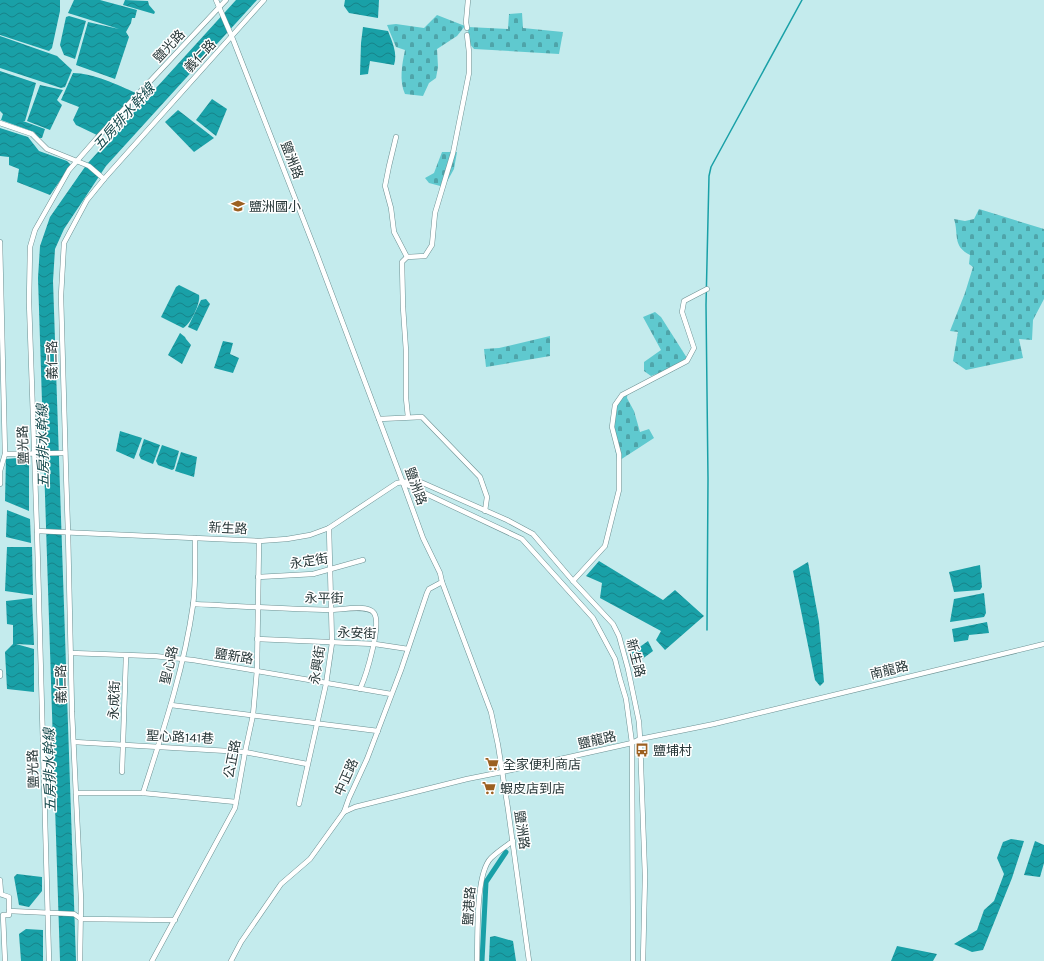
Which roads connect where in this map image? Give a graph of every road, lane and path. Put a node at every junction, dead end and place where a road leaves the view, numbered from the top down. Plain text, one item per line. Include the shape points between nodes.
1 (216, 0) edge
2 (226, 0) edge
3 (264, 0) edge
4 (468, 0) edge
5 (219, 8) junction
6 (467, 28) dead end
7 (467, 35) dead end
8 (232, 37) junction
9 (0, 123) edge
10 (396, 137) dead end
11 (78, 161) junction
12 (102, 178) junction
13 (0, 242) edge
14 (407, 258) junction
15 (707, 289) dead end
16 (408, 417) junction
17 (379, 419) junction
18 (2, 430) edge
19 (5, 454) junction
20 (37, 454) junction
21 (64, 454) junction
22 (403, 483) junction
23 (0, 484) edge
24 (485, 510) junction
25 (329, 528) junction
26 (37, 531) junction
27 (68, 532) junction
28 (195, 538) junction
29 (258, 541) junction
30 (363, 560) dead end
31 (331, 569) junction
32 (258, 577) junction
33 (573, 581) junction
34 (442, 582) junction
35 (193, 604) junction
36 (258, 606) junction
37 (331, 610) junction
38 (257, 639) junction
39 (332, 643) junction
40 (375, 644) junction
41 (1044, 644) edge
42 (408, 649) junction
43 (71, 653) junction
44 (126, 656) junction
45 (183, 659) junction
46 (256, 670) junction
47 (0, 672) edge
48 (0, 676) edge
49 (326, 684) junction
50 (360, 689) junction
51 (391, 694) junction
52 (171, 705) junction
53 (253, 715) junction
54 (739, 718) joint
55 (317, 724) junction
56 (378, 731) junction
57 (640, 740) junction
58 (74, 742) junction
59 (632, 743) junction
60 (123, 745) junction
61 (158, 746) junction
62 (245, 752) junction
63 (308, 764) junction
64 (122, 772) dead end
65 (502, 772) junction
66 (76, 792) junction
67 (143, 793) junction
68 (236, 802) junction
69 (299, 804) dead end
70 (344, 812) junction
71 (513, 841) junction
72 (0, 880) edge
73 (0, 894) edge
74 (10, 911) junction
75 (48, 912) junction
76 (81, 919) junction
77 (175, 920) junction
78 (5, 961) edge
79 (49, 961) edge
80 (80, 961) edge
81 (152, 961) edge
82 (231, 961) edge
83 (477, 961) edge
84 (529, 961) edge
85 (633, 961) edge
86 (643, 961) edge

1 - 5 street, 鹽洲路
2 - 5 street, 鹽光路
3 - 8 street, 義仁路
4 - 6 street
5 - 8 street, 鹽洲路
5 - 11 street, 鹽光路
7 - 14 street via 469,73 453,153 435,213 432,245 425,256
8 - 12 street, 義仁路
8 - 17 street, 鹽洲路
9 - 11 street via 32,134 47,149
10 - 14 street via 385,186 394,232
11 - 12 street via 89,166
11 - 20 street, 鹽光路 via 69,170 41,218 30,247
12 - 21 street, 義仁路 via 64,243 61,296
13 - 18 street
14 - 16 street via 402,262 402,270
15 - 33 street via 684,301 682,312 694,348 687,361 622,395 614,405 612,427 618,454 618,490 605,546
16 - 17 street
16 - 24 street via 422,417 480,477 487,497
17 - 22 street, 鹽洲路
18 - 19 street
19 - 20 street
19 - 23 street via 0,471
20 - 21 street
20 - 26 street, 鹽光路
21 - 27 street, 義仁路
22 - 24 street, 新生路 via 416,480
22 - 25 street, 新生路 via 397,483
22 - 34 street, 鹽洲路 via 422,538
22 - 59 street, 新生路 via 522,539 593,618 615,659 626,699
24 - 33 street, 新生路 via 533,534
25 - 29 street, 新生路 via 310,535
25 - 31 street, 永興街
26 - 27 street, 新生路
26 - 75 street, 鹽光路
27 - 28 street, 新生路
27 - 43 street, 義仁路
28 - 29 street, 新生路
28 - 35 street, 聖心路
29 - 32 street, 公正路
30 - 31 street, 永定街
31 - 32 street, 永定街 via 304,575
31 - 37 street, 永興街
32 - 36 street, 公正路
33 - 57 street, 新生路 via 613,624 619,636 636,706
34 - 42 street, 中正路 via 429,589
34 - 65 street, 鹽洲路 via 491,712
35 - 36 street, 永平街
35 - 45 street, 聖心路
36 - 37 street, 永平街
36 - 38 street, 公正路
37 - 39 street, 永興街
37 - 40 street, 永平街 via 370,609 376,618
38 - 39 street, 永安街
38 - 46 street, 公正路
39 - 40 street, 永安街
39 - 49 street, 永興街
40 - 42 street, 永安街
40 - 50 street, 永平街
41 - 54 street, 南龍路
42 - 51 street, 中正路
43 - 44 street, 鹽新路
43 - 58 street, 義仁路
44 - 45 street, 鹽新路
44 - 60 street, 永成街
45 - 46 street, 鹽新路
45 - 52 street, 聖心路
46 - 49 street, 鹽新路
46 - 53 street, 公正路
47 - 48 street
49 - 50 street, 鹽新路
49 - 55 street, 永興街
50 - 51 street, 鹽新路
51 - 56 street, 中正路
52 - 53 street
52 - 61 street, 聖心路
53 - 55 street
53 - 62 street, 公正路
54 - 57 street, 鹽龍路
55 - 56 street
55 - 63 street, 永興街
56 - 70 street, 中正路
57 - 59 street, 鹽龍路
57 - 86 street, 新生路 via 645,876
58 - 60 street, 聖心路141巷
58 - 66 street, 義仁路
59 - 65 street, 鹽龍路
59 - 85 street, 新生路
60 - 61 street, 聖心路141巷
60 - 64 street, 永成街
61 - 62 street, 聖心路141巷
61 - 67 street, 聖心路
62 - 63 street, 聖心路141巷
62 - 68 street, 公正路
63 - 69 street, 永興街
65 - 70 street, 鹽龍路 via 355,807
65 - 71 street, 鹽洲路
66 - 67 street
66 - 76 street, 義仁路
67 - 68 street
68 - 77 street, 公正路
70 - 82 street, 中正路 via 310,858 281,884
71 - 83 street, 鹽港路 via 490,859 484,873 478,898
71 - 84 street, 鹽洲路
72 - 73 street
73 - 74 street via 9,896
74 - 75 street
74 - 78 street via 9,915 2,915
75 - 76 street via 74,914
75 - 79 street, 鹽光路
76 - 77 street
76 - 80 street, 義仁路
77 - 81 street, 公正路

